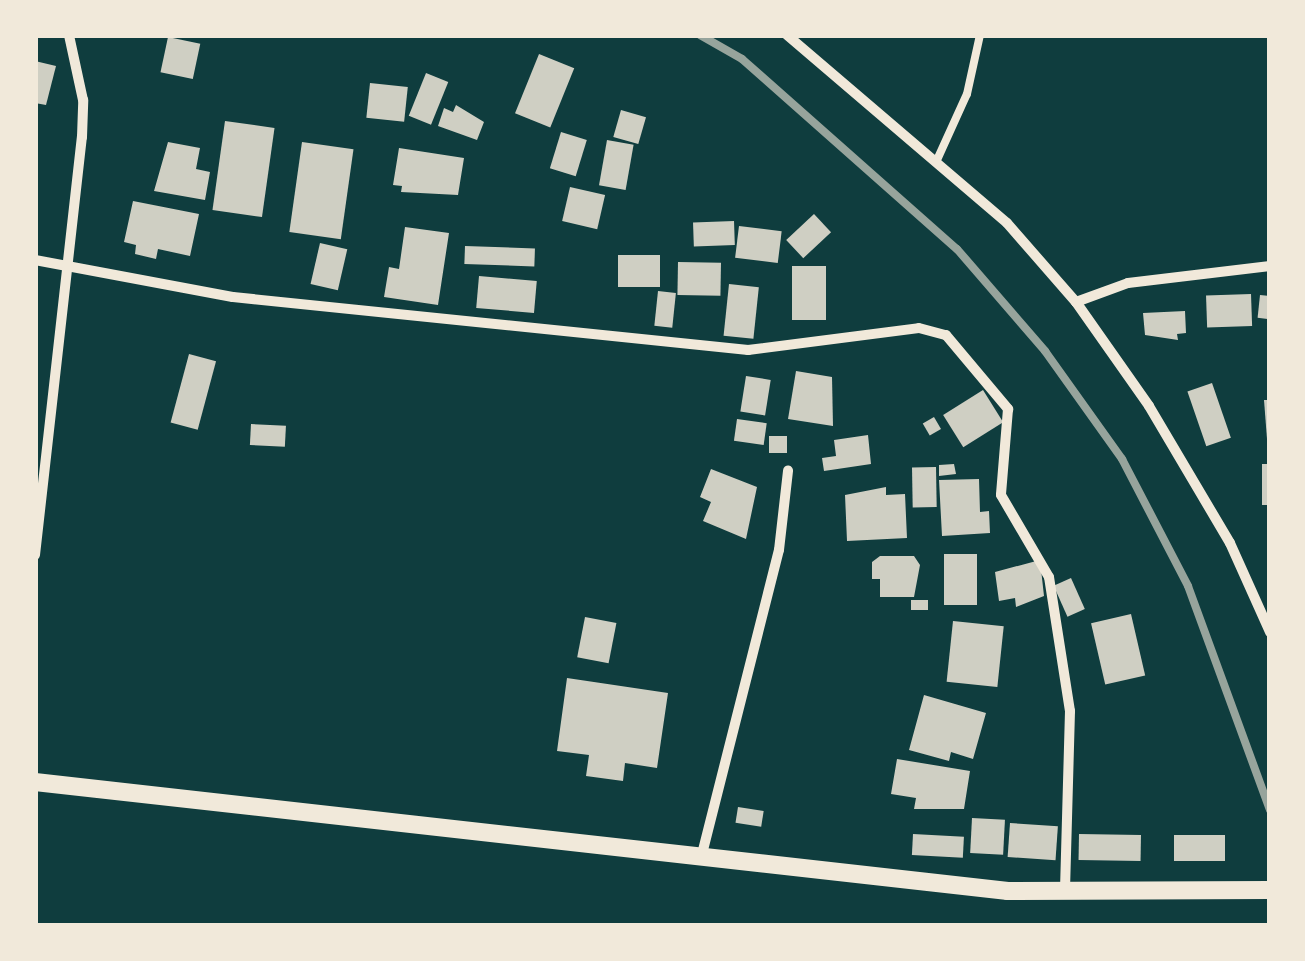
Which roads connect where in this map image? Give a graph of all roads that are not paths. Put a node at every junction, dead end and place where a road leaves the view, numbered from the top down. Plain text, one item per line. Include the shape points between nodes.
1 (69, 35) edge
2 (787, 35) edge
3 (980, 35) edge
4 (937, 160) junction
5 (35, 260) edge
6 (1270, 266) edge
7 (68, 267) junction
8 (1076, 302) junction
9 (788, 471) dead end
10 (35, 555) edge
11 (1270, 632) edge
12 (35, 782) edge
13 (700, 859) junction
14 (1270, 890) edge
15 (1064, 891) junction

1 - 7 street via 83,100
2 - 4 street
3 - 4 lane via 967,94
4 - 8 street via 1008,223
5 - 7 street
6 - 8 street via 1128,283
7 - 10 street
7 - 15 street via 331,309 748,350 919,328 957,342 1008,409 1001,496 1049,576 1070,711
8 - 11 street via 1149,406 1220,526
9 - 13 street via 779,550
12 - 13 street
13 - 15 street
14 - 15 street

